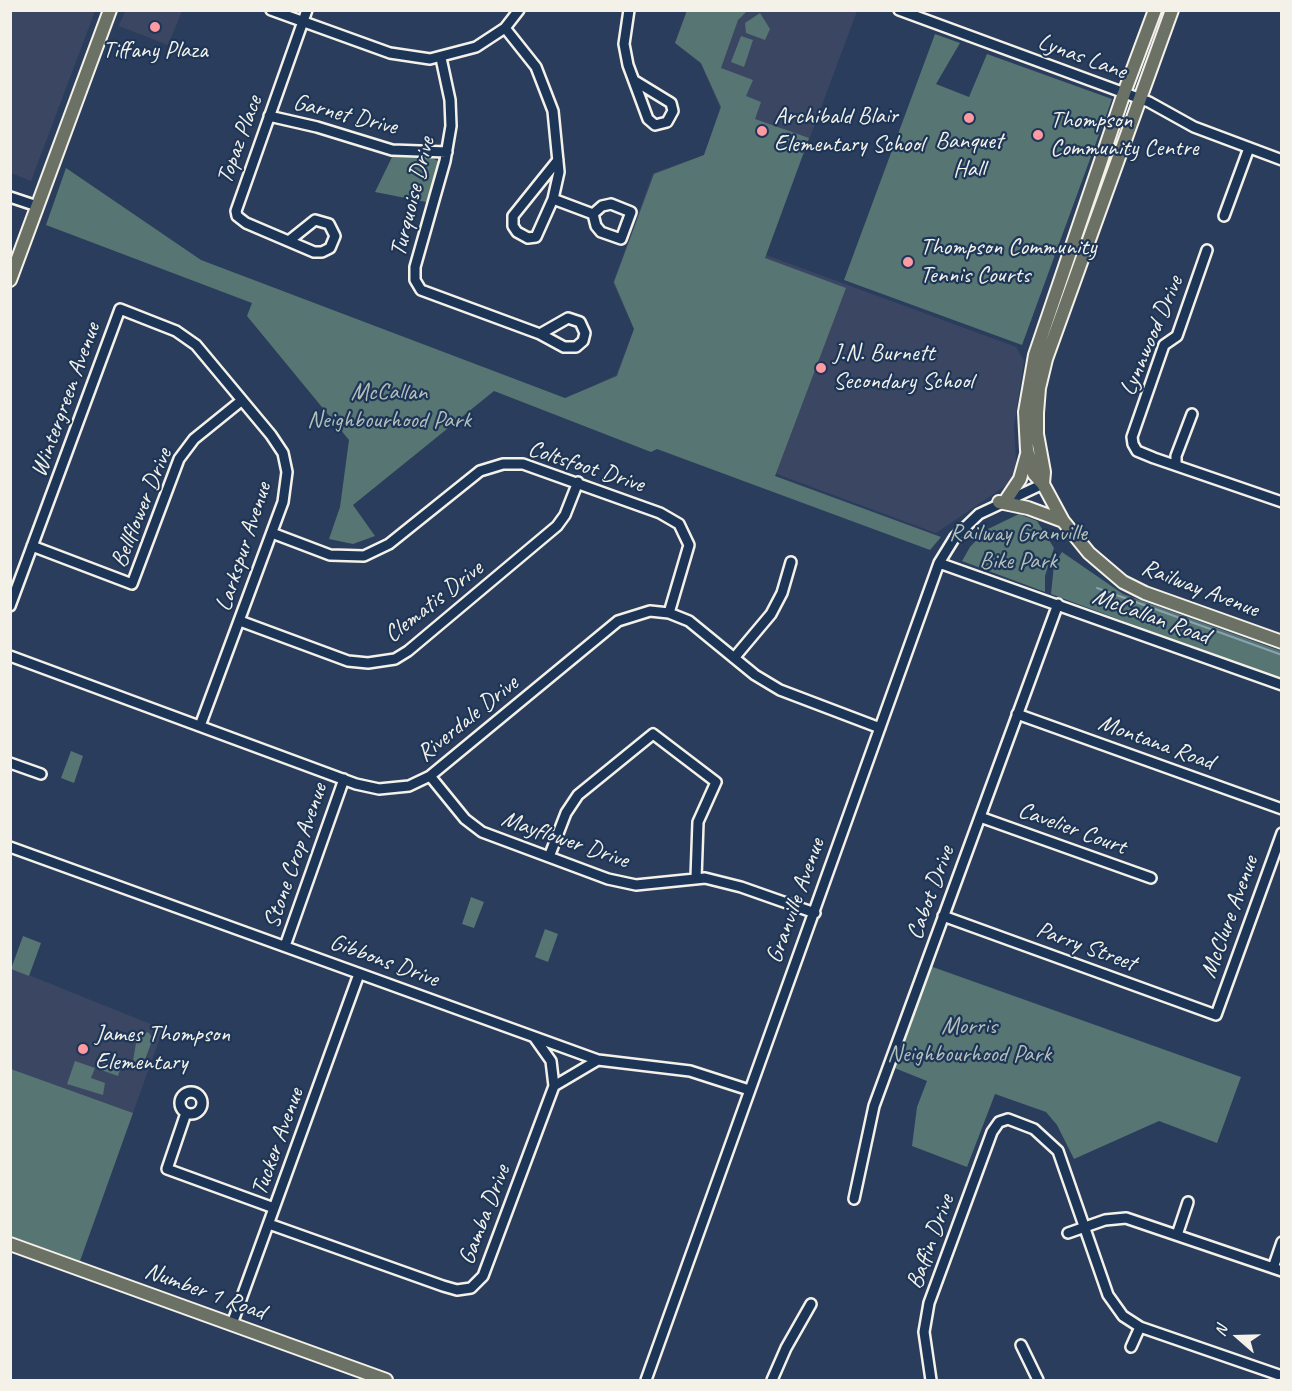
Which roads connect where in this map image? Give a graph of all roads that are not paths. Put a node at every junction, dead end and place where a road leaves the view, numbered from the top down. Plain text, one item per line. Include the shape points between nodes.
1 (110, 10) edge
2 (271, 10) edge
3 (308, 10) edge
4 (519, 10) edge
5 (629, 10) edge
6 (899, 10) edge
7 (1155, 10) edge
8 (1172, 10) edge
9 (303, 22) junction
10 (505, 28) junction
11 (441, 58) junction
12 (635, 81) junction
13 (1124, 93) junction
14 (1139, 98) junction
15 (269, 116) junction
16 (1249, 148) junction
17 (447, 152) junction
18 (558, 160) junction
19 (1281, 160) edge
20 (10, 197) edge
21 (553, 199) junction
22 (37, 206) junction
23 (593, 214) dead end
24 (1224, 216) dead end
25 (290, 240) junction
26 (1208, 250) dead end
27 (10, 280) edge
28 (120, 309) joint
29 (540, 334) junction
30 (241, 401) junction
31 (1192, 414) dead end
32 (1027, 450) junction
33 (1176, 464) junction
34 (578, 482) junction
35 (1043, 484) junction
36 (1003, 501) junction
37 (1281, 502) edge
38 (1063, 521) junction
39 (272, 533) junction
40 (32, 546) junction
41 (791, 562) dead end
42 (939, 563) junction
43 (1058, 604) junction
44 (10, 606) edge
45 (669, 613) junction
46 (240, 621) junction
47 (1281, 642) edge
48 (10, 656) edge
49 (734, 658) junction
50 (1281, 685) edge
51 (1017, 714) junction
52 (200, 726) junction
53 (880, 728) junction
54 (10, 763) edge
55 (40, 774) dead end
56 (430, 776) junction
57 (344, 779) junction
58 (1281, 809) edge
59 (980, 817) junction
60 (1281, 833) edge
61 (10, 848) edge
62 (549, 857) junction
63 (696, 878) junction
64 (1151, 878) dead end
65 (815, 913) junction
66 (943, 916) junction
67 (285, 946) junction
68 (359, 974) junction
69 (1216, 1015) joint
70 (532, 1035) junction
71 (598, 1060) junction
72 (554, 1086) junction
73 (749, 1090) junction
74 (186, 1113) dead end
75 (854, 1199) dead end
76 (1188, 1202) dead end
77 (274, 1208) junction
78 (269, 1224) junction
79 (1083, 1228) junction
80 (1068, 1233) dead end
81 (1177, 1234) junction
82 (1281, 1242) edge
83 (10, 1244) edge
84 (1277, 1270) edge
85 (811, 1304) dead end
86 (232, 1324) junction
87 (1140, 1327) junction
88 (1021, 1346) dead end
89 (1131, 1347) dead end
90 (1281, 1376) edge
91 (386, 1380) edge
92 (646, 1380) edge
93 (772, 1380) edge
94 (931, 1380) edge
95 (1038, 1380) edge

1 - 22 main road
2 - 9 street
3 - 9 street, Topaz Place
4 - 10 street
5 - 12 street via 624,44
6 - 13 street, Lynas Lane
7 - 13 main road
8 - 14 main road
9 - 11 street via 400,56
9 - 15 street, Topaz Place
10 - 11 street via 469,51
10 - 18 street via 526,51 544,85 553,111
11 - 17 street, Turquoise Drive via 450,100
12 - 12 street via 648,119 655,125 667,122 673,111 671,104
13 - 14 street, Lynas Lane
13 - 32 main road via 1035,355 1025,412
14 - 16 street, Lynas Lane via 1194,127
14 - 35 main road via 1046,359 1039,388 1037,434
15 - 17 street, Garnet Drive via 392,150
15 - 25 street, Topaz Place via 236,211 242,221
16 - 19 street
16 - 24 street
17 - 29 street, Turquoise Drive via 415,267 417,286
18 - 21 street
18 - 21 street via 513,216 517,232 528,238 536,237
20 - 22 street
21 - 23 street
22 - 27 main road
25 - 25 street via 318,252 330,248 335,236 329,224 315,220
26 - 33 street, Lynnwood Drive via 1177,336 1164,345 1132,437 1137,451
28 - 30 street, Larkspur Avenue via 169,327 188,339
28 - 40 street, Wintergreen Avenue
29 - 29 street via 572,348 583,341 585,333 580,322 568,318
30 - 39 street, Larkspur Avenue via 271,435 285,463 285,492
30 - 40 street, Bellflower Drive via 194,440 179,459 132,584
31 - 33 street
32 - 35 main road via 1034,474
32 - 36 main road via 1020,479
33 - 37 street
34 - 39 street, Coltsfoot Drive via 523,464 492,466 467,480 389,544 364,556 330,555
34 - 45 street, Coltsfoot Drive via 660,513 684,530 688,550
34 - 46 street, Clematis Drive via 557,526 395,659 348,661
35 - 36 street, Granville Avenue
35 - 38 main road, Railway Avenue
36 - 38 main road
36 - 42 street, Granville Avenue via 967,524
38 - 47 main road, Railway Avenue via 1089,553 1123,582
39 - 46 street, Larkspur Avenue
40 - 44 street, Wintergreen Avenue
41 - 49 street via 771,614
42 - 43 street, McCallan Road
42 - 53 street, Granville Avenue
43 - 50 street, McCallan Road
43 - 51 street, Cabot Drive
45 - 49 street, Riverdale Drive via 689,621
45 - 56 street, Riverdale Drive via 650,611 618,621
46 - 52 street, Larkspur Avenue
48 - 52 street, Riverdale Drive
49 - 53 street, Riverdale Drive via 780,690
51 - 58 street, Montana Road
51 - 59 street, Cabot Drive
52 - 57 street, Riverdale Drive
53 - 65 street, Granville Avenue
54 - 55 street
56 - 57 street, Riverdale Drive via 409,786 388,789
56 - 62 street, Mayflower Drive via 474,826
57 - 67 street, Stone Crop Avenue
59 - 64 street, Cavelier Court
59 - 66 street, Cabot Drive
60 - 69 street, McClure Avenue
61 - 67 street, Gibbons Drive
62 - 63 street, Mayflower Drive via 621,883
62 - 63 street via 566,813 578,795 653,734 716,783 698,822
63 - 65 street, Mayflower Drive via 728,883
65 - 73 street, Granville Avenue
66 - 69 street, Parry Street
66 - 75 street, Cabot Drive via 874,1106
67 - 68 street, Gibbons Drive
68 - 70 street, Gibbons Drive
68 - 77 street, Tucker Avenue
70 - 71 street, Gibbons Drive
70 - 72 street via 551,1061
71 - 72 street
71 - 73 street, Gibbons Drive via 690,1071
72 - 78 street, Gamba Drive via 483,1276 471,1288 443,1286
73 - 92 street, Granville Avenue
74 - 77 street via 167,1170
76 - 81 street
77 - 78 street, Tucker Avenue
78 - 86 street, Tucker Avenue
79 - 80 street
79 - 81 street via 1126,1218
79 - 87 street via 1112,1304
79 - 94 street, Baffin Drive via 1063,1162 1050,1142 1019,1122 999,1122 929,1303 924,1332
81 - 84 street
82 - 84 street
83 - 86 main road, Number 1 Road
85 - 93 street
86 - 91 main road, Number 1 Road
87 - 89 street
87 - 90 street
88 - 95 street

